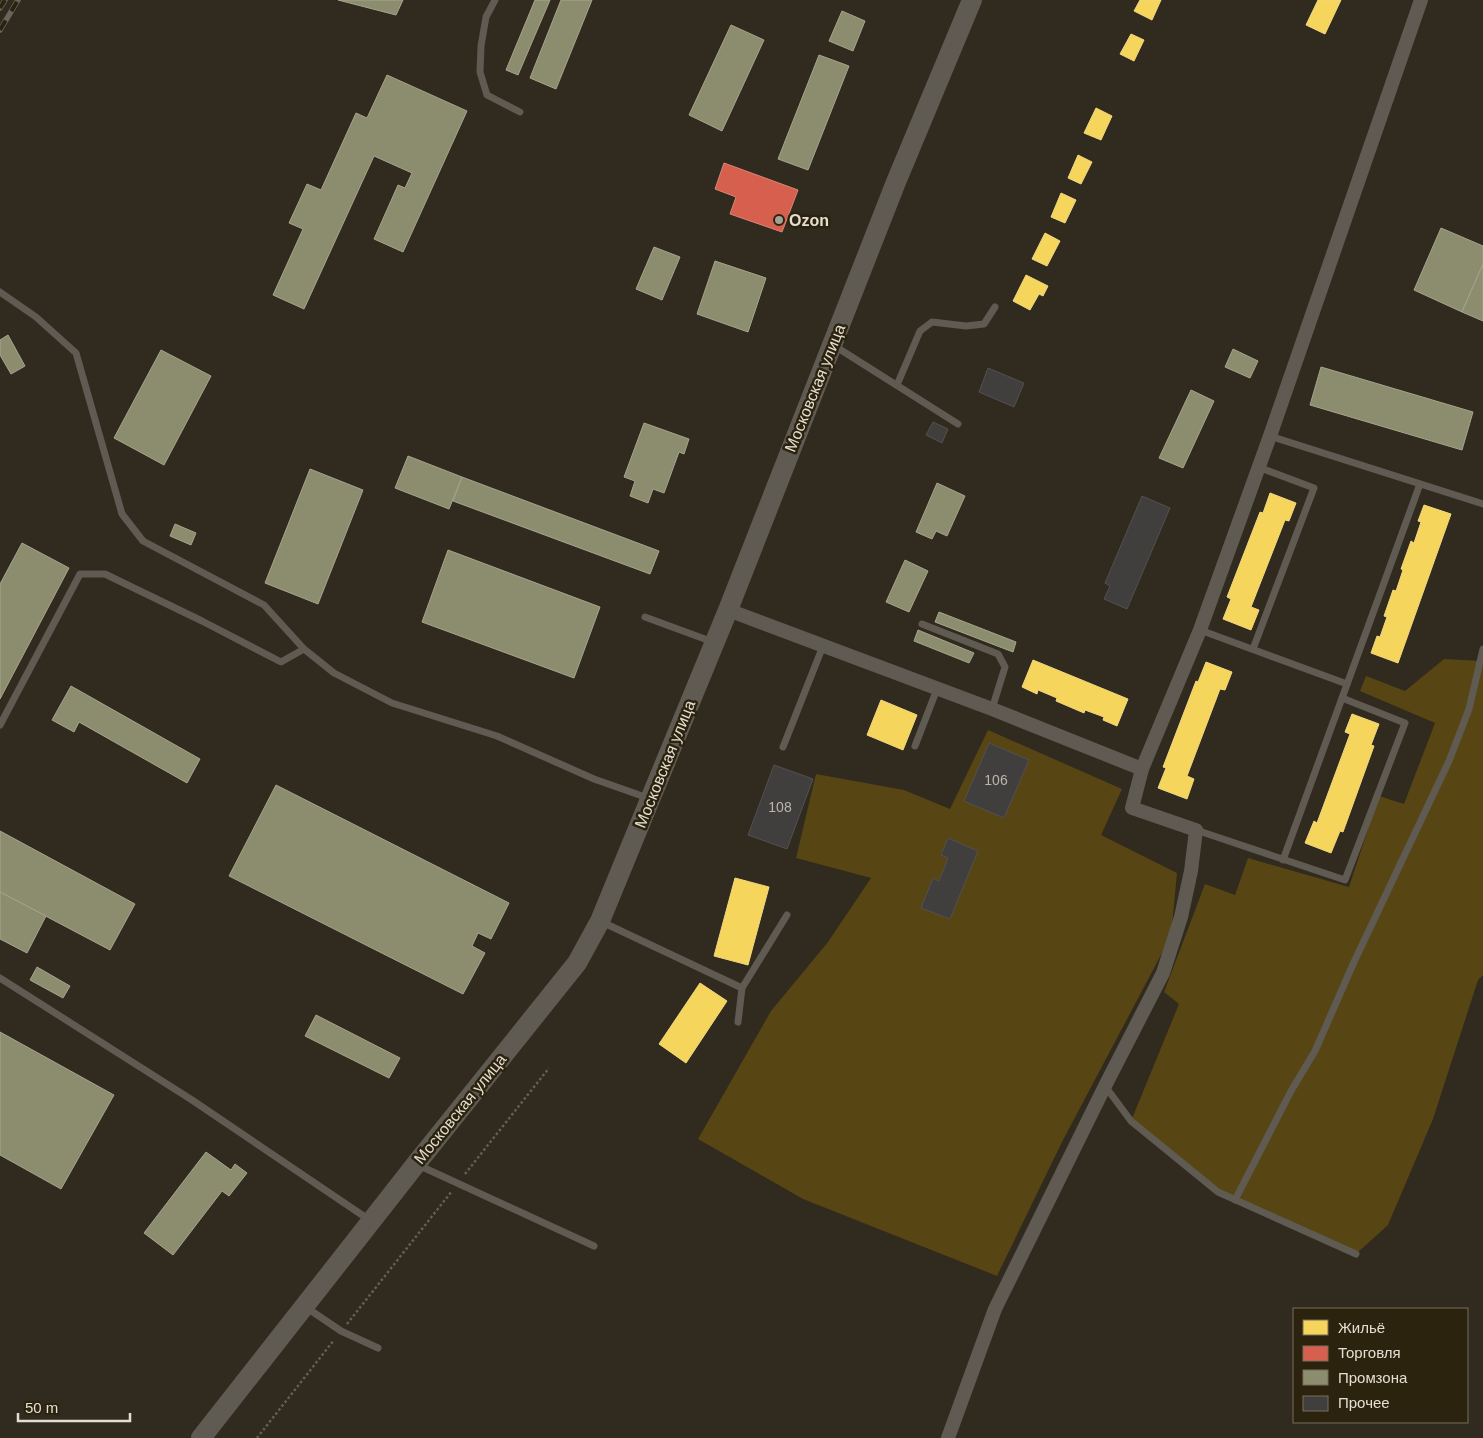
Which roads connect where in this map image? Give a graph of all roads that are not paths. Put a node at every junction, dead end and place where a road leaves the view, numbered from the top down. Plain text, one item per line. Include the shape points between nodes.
1 (495, 0) edge
2 (972, 0) edge
3 (1421, 0) edge
4 (520, 112) dead end
5 (0, 292) edge
6 (995, 307) dead end
7 (833, 345) junction
8 (897, 385) junction
9 (958, 424) dead end
10 (1270, 436) junction
11 (1258, 468) junction
12 (1420, 484) junction
13 (1483, 504) edge
14 (728, 610) junction
15 (645, 617) dead end
16 (922, 624) dead end
17 (1200, 630) junction
18 (714, 643) junction
19 (824, 646) junction
20 (304, 649) junction
21 (1253, 649) junction
22 (1483, 649) edge
23 (1347, 684) junction
24 (937, 689) junction
25 (1342, 698) junction
26 (992, 710) junction
27 (0, 725) edge
28 (915, 746) dead end
29 (783, 748) dead end
30 (1142, 769) junction
31 (651, 799) junction
32 (1196, 830) junction
33 (1283, 860) junction
34 (787, 916) dead end
35 (600, 921) junction
36 (0, 978) edge
37 (742, 988) junction
38 (738, 1022) dead end
39 (1104, 1086) junction
40 (416, 1164) junction
41 (1236, 1200) junction
42 (371, 1221) junction
43 (594, 1246) dead end
44 (1356, 1254) dead end
45 (304, 1306) junction
46 (378, 1348) dead end
47 (201, 1438) edge
48 (948, 1438) edge

1 - 4 lane via 486,17 480,72 487,95
2 - 7 main road, Московская улица
3 - 10 street
5 - 20 lane via 36,317 76,353 122,514 143,541 264,606
6 - 8 lane via 984,324 966,326 932,322 920,331
7 - 8 lane
7 - 14 main road, Московская улица
8 - 9 lane
10 - 11 street
10 - 12 lane
11 - 17 street
11 - 21 lane via 1314,488
12 - 13 lane
12 - 23 lane
14 - 18 main road, Московская улица
14 - 19 street
15 - 18 lane
16 - 26 lane via 998,654 1005,667
17 - 21 lane
17 - 30 street
18 - 31 main road, Московская улица
19 - 24 street
19 - 29 lane
20 - 27 lane via 281,662 105,574 80,574
20 - 31 lane via 334,674 392,703 497,736 594,779
21 - 23 lane
22 - 41 lane via 1469,709 1449,761 1315,1051
23 - 25 lane
24 - 26 street
24 - 28 lane
25 - 33 lane
25 - 33 lane via 1405,723 1345,880
26 - 30 street
30 - 32 street via 1132,808
31 - 35 main road, Московская улица
32 - 33 lane
32 - 39 street via 1181,917 1163,973
34 - 37 lane
35 - 37 lane
35 - 40 main road, Московская улица via 577,963
36 - 42 lane via 192,1100
37 - 38 lane
39 - 41 lane via 1131,1120 1218,1192
39 - 48 street via 995,1309
40 - 42 main road, Московская улица
40 - 43 lane
41 - 44 lane
42 - 45 main road, Московская улица
45 - 46 lane via 341,1331
45 - 47 main road, Московская улица

